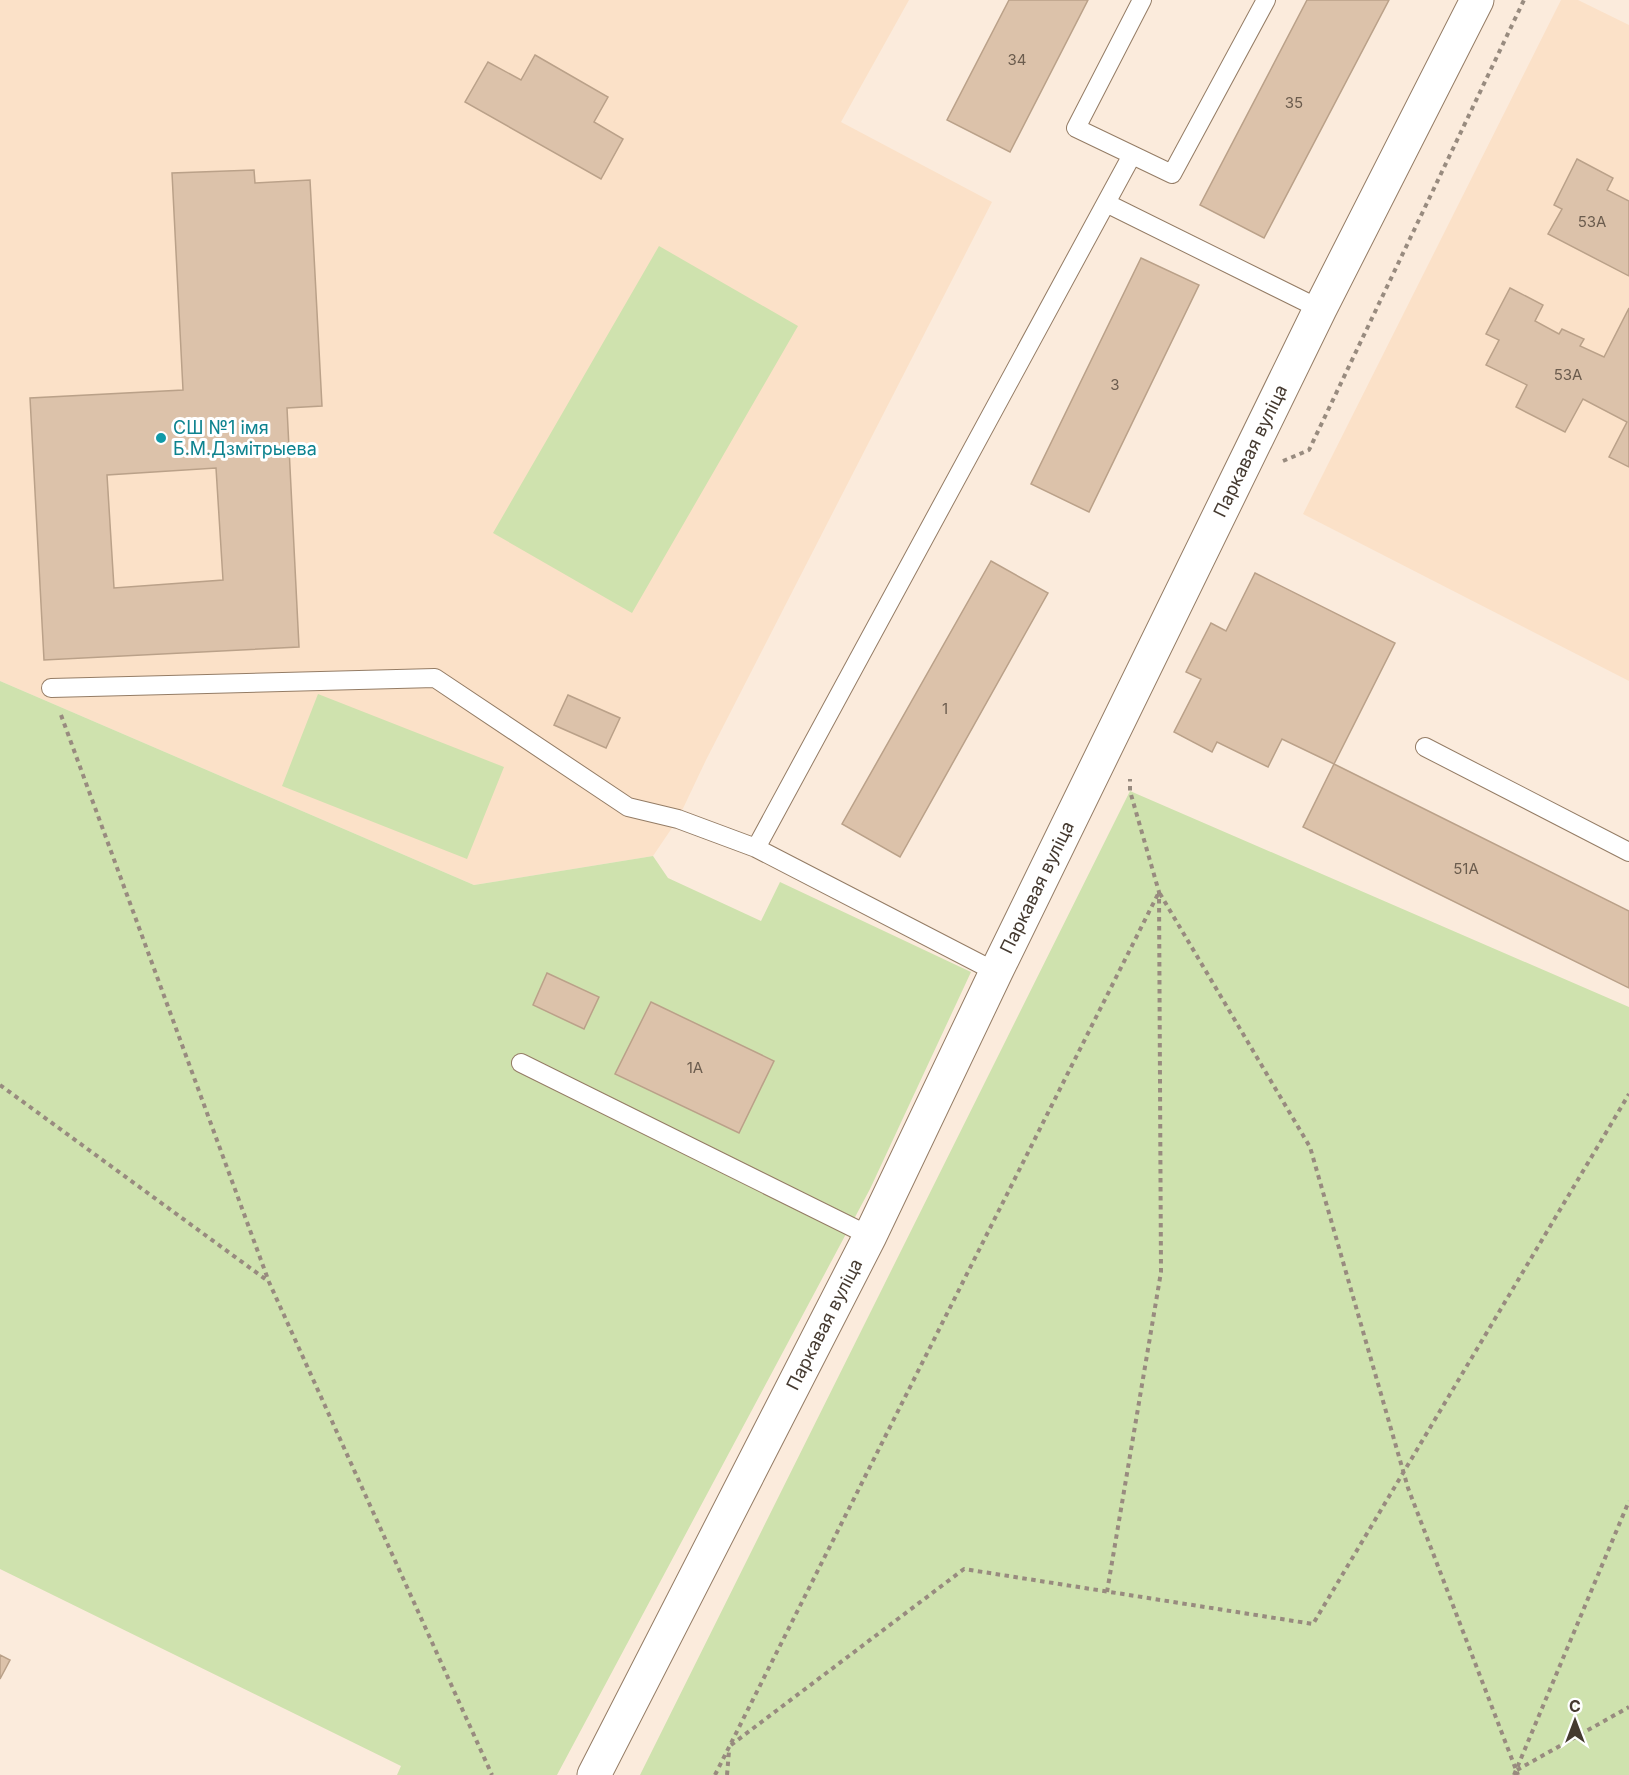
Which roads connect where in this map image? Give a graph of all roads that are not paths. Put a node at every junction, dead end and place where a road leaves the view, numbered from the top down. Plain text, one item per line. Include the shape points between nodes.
1 (1142, 0) edge
2 (1266, 0) edge
3 (1477, 0) edge
4 (1132, 155) junction
5 (1106, 203) junction
6 (1320, 309) junction
7 (51, 688) road end
8 (1425, 747) dead end
9 (756, 848) junction
10 (1629, 852) edge
11 (996, 972) junction
12 (522, 1063) dead end
13 (870, 1236) junction
14 (594, 1775) edge

1 - 4 lane via 1076,128
2 - 4 lane via 1172,174
3 - 6 street, Паркавая вуліца
4 - 5 lane
5 - 6 lane
5 - 9 lane
6 - 11 street, Паркавая вуліца
7 - 9 lane via 435,678 628,807 678,819
8 - 10 lane
9 - 11 lane
11 - 13 street, Паркавая вуліца
12 - 13 lane
13 - 14 street, Паркавая вуліца

